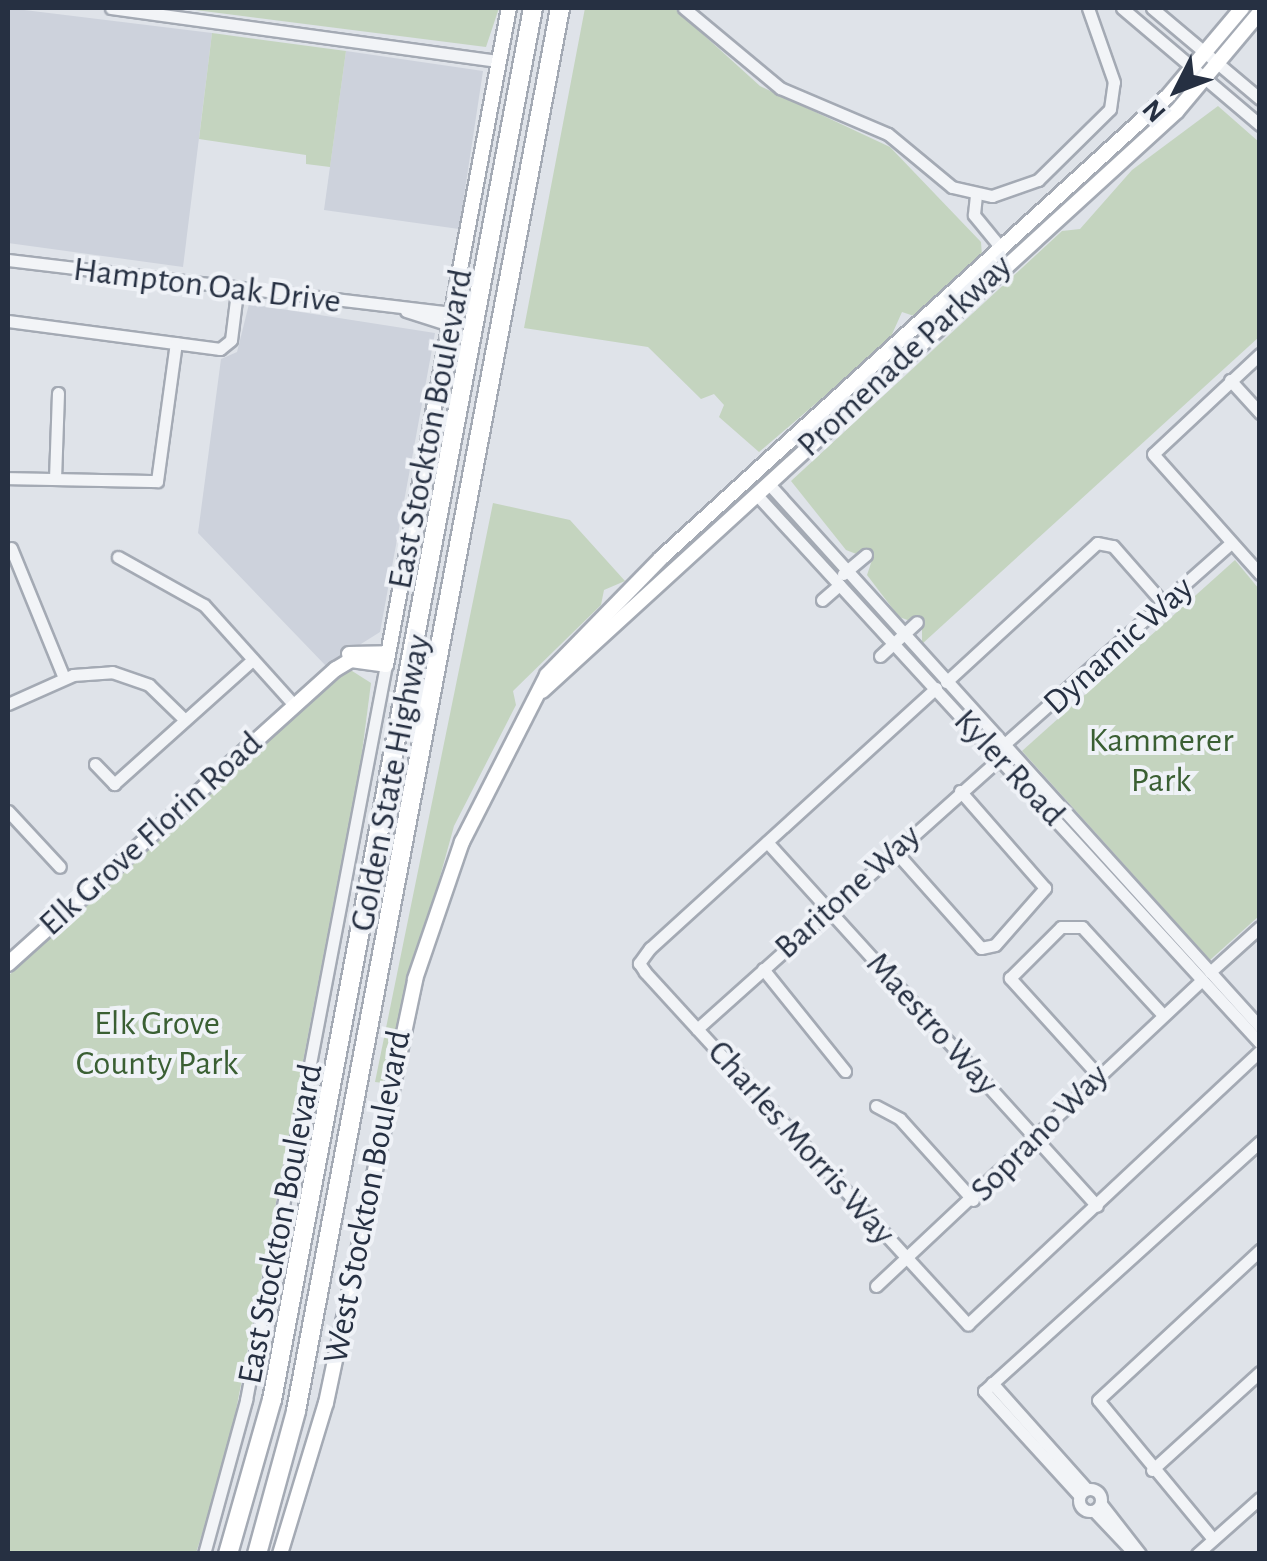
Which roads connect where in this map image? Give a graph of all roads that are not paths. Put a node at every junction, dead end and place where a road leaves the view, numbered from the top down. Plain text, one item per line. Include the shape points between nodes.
1 (111, 8) edge
2 (510, 8) edge
3 (533, 8) edge
4 (560, 8) edge
5 (684, 8) edge
6 (1088, 8) edge
7 (1122, 8) edge
8 (1152, 8) edge
9 (1242, 8) edge
10 (1260, 12) edge
11 (1208, 54) junction
12 (500, 62) junction
13 (1221, 65) junction
14 (1197, 66) junction
15 (1209, 79) junction
16 (1260, 99) edge
17 (1242, 109) junction
18 (1260, 115) edge
19 (1260, 125) edge
20 (976, 194) junction
21 (1001, 248) junction
22 (8, 260) edge
23 (237, 292) junction
24 (451, 319) junction
25 (8, 321) edge
26 (915, 338) junction
27 (176, 343) junction
28 (1260, 354) edge
29 (1230, 380) junction
30 (58, 393) dead end
31 (1260, 413) edge
32 (8, 478) edge
33 (55, 479) junction
34 (768, 483) junction
35 (756, 494) junction
36 (784, 525) junction
37 (1231, 544) junction
38 (11, 548) dead end
39 (866, 555) dead end
40 (118, 557) dead end
41 (849, 571) junction
42 (1260, 574) edge
43 (838, 584) junction
44 (822, 600) dead end
45 (624, 603) junction
46 (1164, 604) junction
47 (918, 622) dead end
48 (899, 639) junction
49 (880, 656) dead end
50 (387, 659) junction
51 (252, 660) junction
52 (64, 678) junction
53 (940, 687) junction
54 (542, 692) junction
55 (8, 704) edge
56 (294, 705) junction
57 (185, 720) junction
58 (1002, 752) junction
59 (95, 764) dead end
60 (960, 791) junction
61 (8, 811) edge
62 (462, 842) joint
63 (768, 842) junction
64 (894, 850) junction
65 (60, 867) dead end
66 (828, 910) junction
67 (1260, 927) edge
68 (8, 962) edge
69 (763, 969) junction
70 (1206, 976) junction
71 (1162, 1015) junction
72 (1260, 1027) edge
73 (697, 1028) junction
74 (1260, 1044) edge
75 (1260, 1051) edge
76 (846, 1071) dead end
77 (1098, 1074) junction
78 (876, 1106) dead end
79 (1038, 1141) junction
80 (1260, 1142) edge
81 (974, 1200) junction
82 (1097, 1206) junction
83 (1260, 1250) edge
84 (907, 1259) junction
85 (876, 1286) dead end
86 (1260, 1372) edge
87 (1152, 1470) junction
88 (1260, 1498) edge
89 (1213, 1539) junction
90 (204, 1554) edge
91 (228, 1554) edge
92 (257, 1554) edge
93 (280, 1554) edge
94 (1137, 1554) edge
95 (1197, 1554) edge

1 - 12 street
2 - 12 main road, East Stockton Boulevard
3 - 91 highway, Golden State Highway via 272,1400
4 - 92 highway, Golden State Highway via 296,1411
5 - 20 street via 768,80 888,134 937,178
6 - 20 street via 1114,82 1107,114 1032,185
7 - 14 street
8 - 11 street
9 - 11 main road, Promenade Parkway
10 - 13 main road, Promenade Parkway
11 - 13 street
11 - 14 main road, Promenade Parkway
12 - 24 main road, East Stockton Boulevard
13 - 15 main road, Promenade Parkway
13 - 16 street
14 - 15 street
14 - 21 main road, Promenade Parkway
15 - 17 street
15 - 26 main road, Promenade Parkway
17 - 18 street
17 - 19 street
20 - 21 street via 974,216
21 - 26 main road, Promenade Parkway
22 - 23 street, Hampton Oak Drive
23 - 24 street, Hampton Oak Drive
23 - 27 street via 231,340 220,349
24 - 50 main road, East Stockton Boulevard
25 - 27 street
26 - 34 main road, Promenade Parkway
26 - 45 main road, Promenade Parkway via 661,558
27 - 33 street via 157,481
28 - 29 street
29 - 31 street
29 - 37 street via 1153,454
30 - 33 street
32 - 33 street
34 - 35 main road, Promenade Parkway
34 - 41 street, Kyler Road
35 - 36 street, Kyler Road
35 - 45 main road, Promenade Parkway
36 - 41 street via 837,572
36 - 43 street, Kyler Road
37 - 42 street
37 - 46 street, Dynamic Way
38 - 52 street
39 - 41 street
40 - 51 street via 197,600
41 - 48 street, Kyler Road
43 - 44 street
43 - 48 street, Kyler Road
45 - 54 main road, Promenade Parkway
45 - 54 main road, Promenade Parkway via 559,660
46 - 53 street, Charles Morris Way via 1114,546 1098,543
46 - 58 street, Dynamic Way
47 - 48 street
48 - 49 street
48 - 53 street, Kyler Road
50 - 56 main road, Elk Grove Florin Road via 351,660
50 - 90 street, East Stockton Boulevard via 246,1400
51 - 56 street
51 - 57 street
52 - 55 street
52 - 57 street via 132,676
53 - 58 street, Kyler Road
53 - 63 street, Charles Morris Way
54 - 62 main road, Promenade Parkway
56 - 68 main road, Elk Grove Florin Road
57 - 59 street via 114,784
58 - 60 street, Baritone Way
58 - 70 street, Kyler Road
58 - 70 street, Kyler Road via 1140,912
60 - 64 street, Baritone Way
60 - 64 street via 1045,888 995,946 981,948
61 - 65 street
62 - 93 main road, West Stockton Boulevard via 397,1041 326,1403
63 - 66 street, Maestro Way
63 - 73 street, Charles Morris Way via 639,963
64 - 66 street, Baritone Way
66 - 69 street, Baritone Way
66 - 79 street, Maestro Way
67 - 70 street, Soprano Way
69 - 73 street, Baritone Way
69 - 76 street
70 - 71 street, Soprano Way
70 - 72 street
70 - 74 street, Kyler Road
71 - 77 street, Soprano Way
71 - 77 street via 1082,928 1061,927 1010,978
73 - 84 street, Charles Morris Way
75 - 82 street, Charles Morris Way
77 - 79 street, Soprano Way
78 - 81 street via 900,1119
79 - 81 street, Soprano Way
79 - 82 street, Maestro Way
80 - 94 street via 988,1387
81 - 84 street, Soprano Way
82 - 84 street, Charles Morris Way via 973,1322
83 - 87 street via 1099,1398 1101,1412
84 - 85 street, Soprano Way
86 - 87 street
87 - 89 street
88 - 89 street
89 - 95 street

